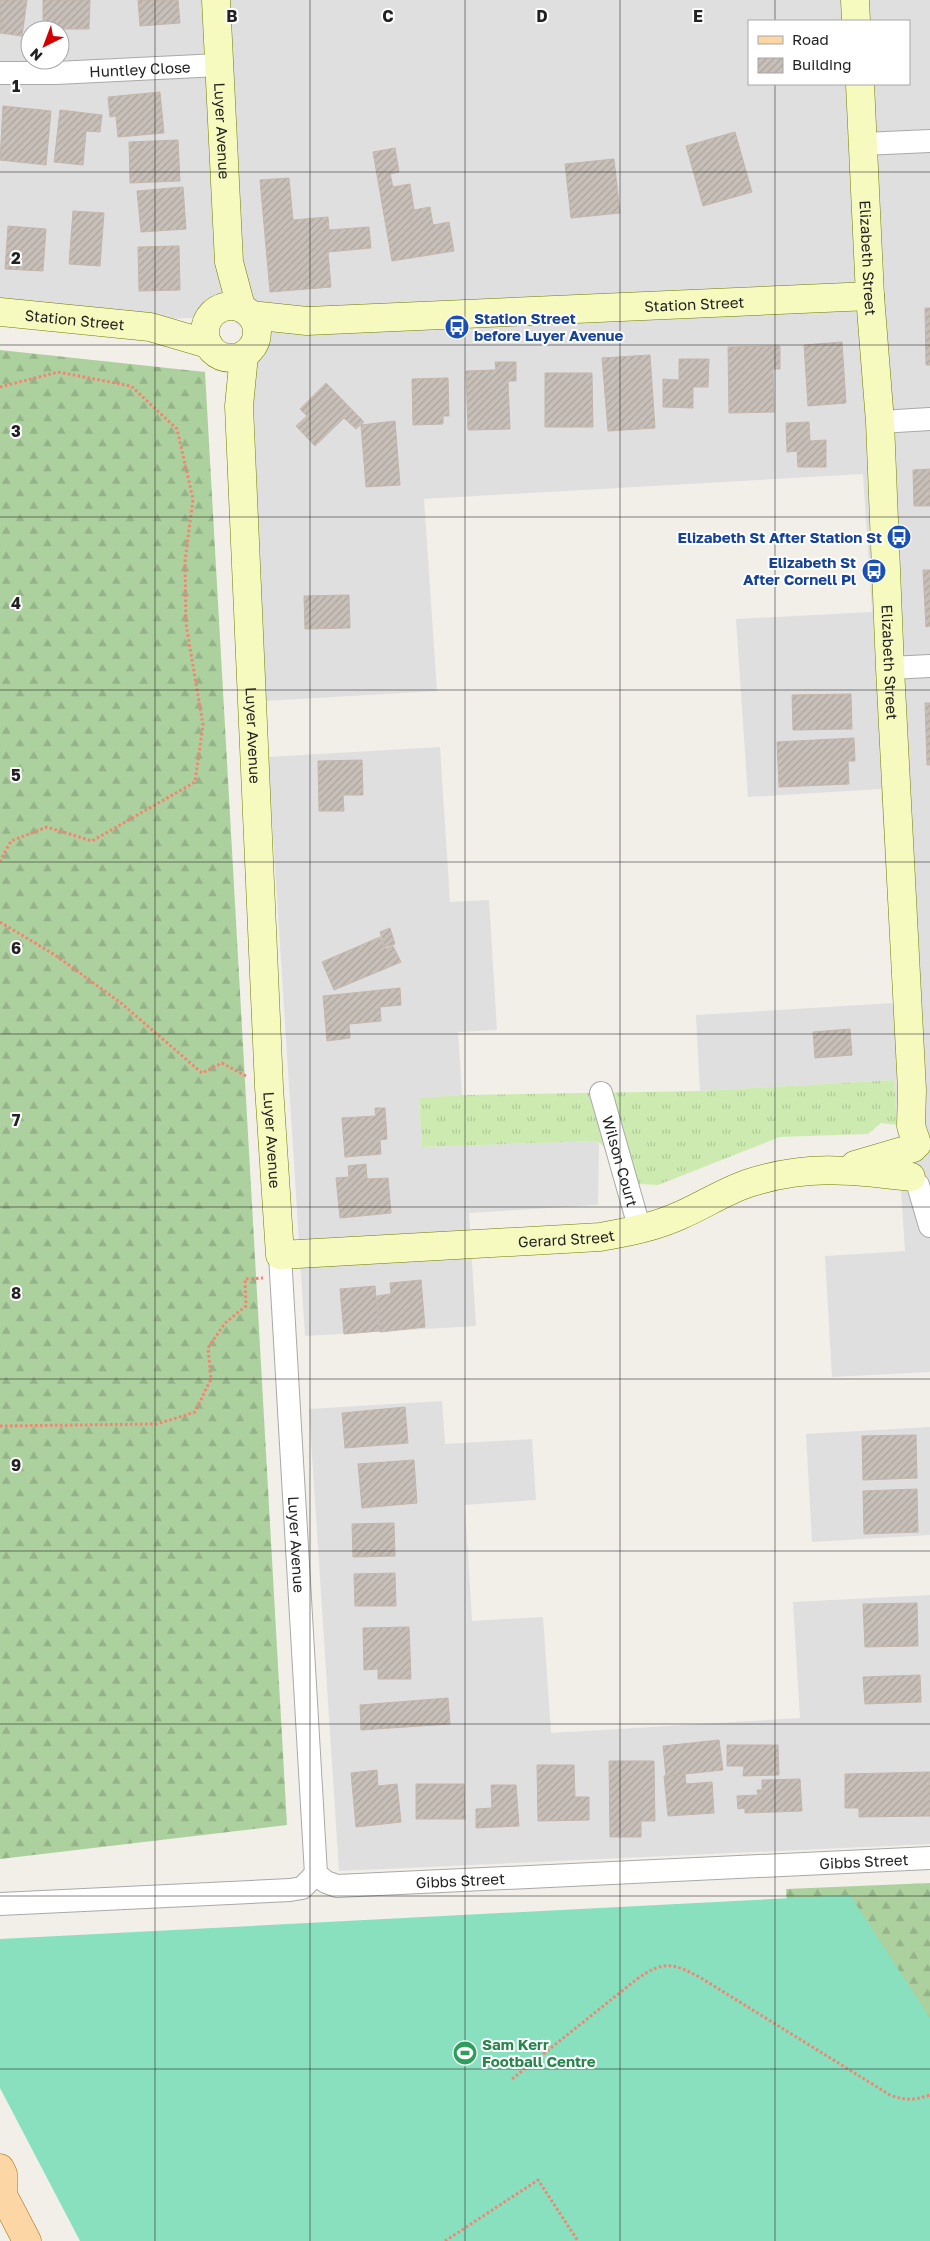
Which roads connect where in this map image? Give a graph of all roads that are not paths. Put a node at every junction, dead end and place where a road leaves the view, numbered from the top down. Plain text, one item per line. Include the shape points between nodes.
1 (216, 0) edge
2 (855, 0) edge
3 (856, 20) edge
4 (219, 65) junction
5 (0, 73) edge
6 (860, 85) edge
7 (930, 141) edge
8 (863, 144) junction
9 (870, 296) junction
10 (0, 312) edge
11 (231, 331) junction
12 (930, 419) edge
13 (880, 422) junction
14 (930, 666) edge
15 (890, 668) junction
16 (601, 1093) dead end
17 (922, 1140) edge
18 (841, 1169) junction
19 (919, 1184) edge
20 (930, 1226) edge
21 (640, 1230) junction
22 (280, 1265) junction
23 (930, 1858) edge
24 (316, 1874) junction
25 (0, 1904) edge
26 (0, 2168) edge
27 (2, 2194) edge
28 (27, 2241) edge

1 - 4 street, Luyer Avenue
2 - 3 street
4 - 5 street, Huntley Close
4 - 11 street, Luyer Avenue
6 - 8 street, Elizabeth Street
7 - 8 street
8 - 9 street, Elizabeth Street
9 - 11 street, Station Street via 307,320
9 - 13 street, Elizabeth Street
10 - 11 street, Station Street via 150,327
11 - 22 street, Luyer Avenue via 239,406 269,1087
12 - 13 street
13 - 15 street, Elizabeth Street
14 - 15 street
15 - 17 street, Elizabeth Street via 912,1090 911,1126
16 - 21 street, Wilson Court
17 - 18 street, Gerard Street
17 - 19 street via 908,1162
18 - 19 street, Gerard Street
18 - 21 street, Gerard Street via 808,1170 749,1183 681,1216
19 - 20 street
21 - 22 street, Gerard Street via 600,1237
22 - 24 street, Luyer Avenue
23 - 24 street, Gibbs Street via 337,1886
24 - 25 street via 302,1888 290,1890
26 - 27 main road via 3,2174
27 - 28 main road

